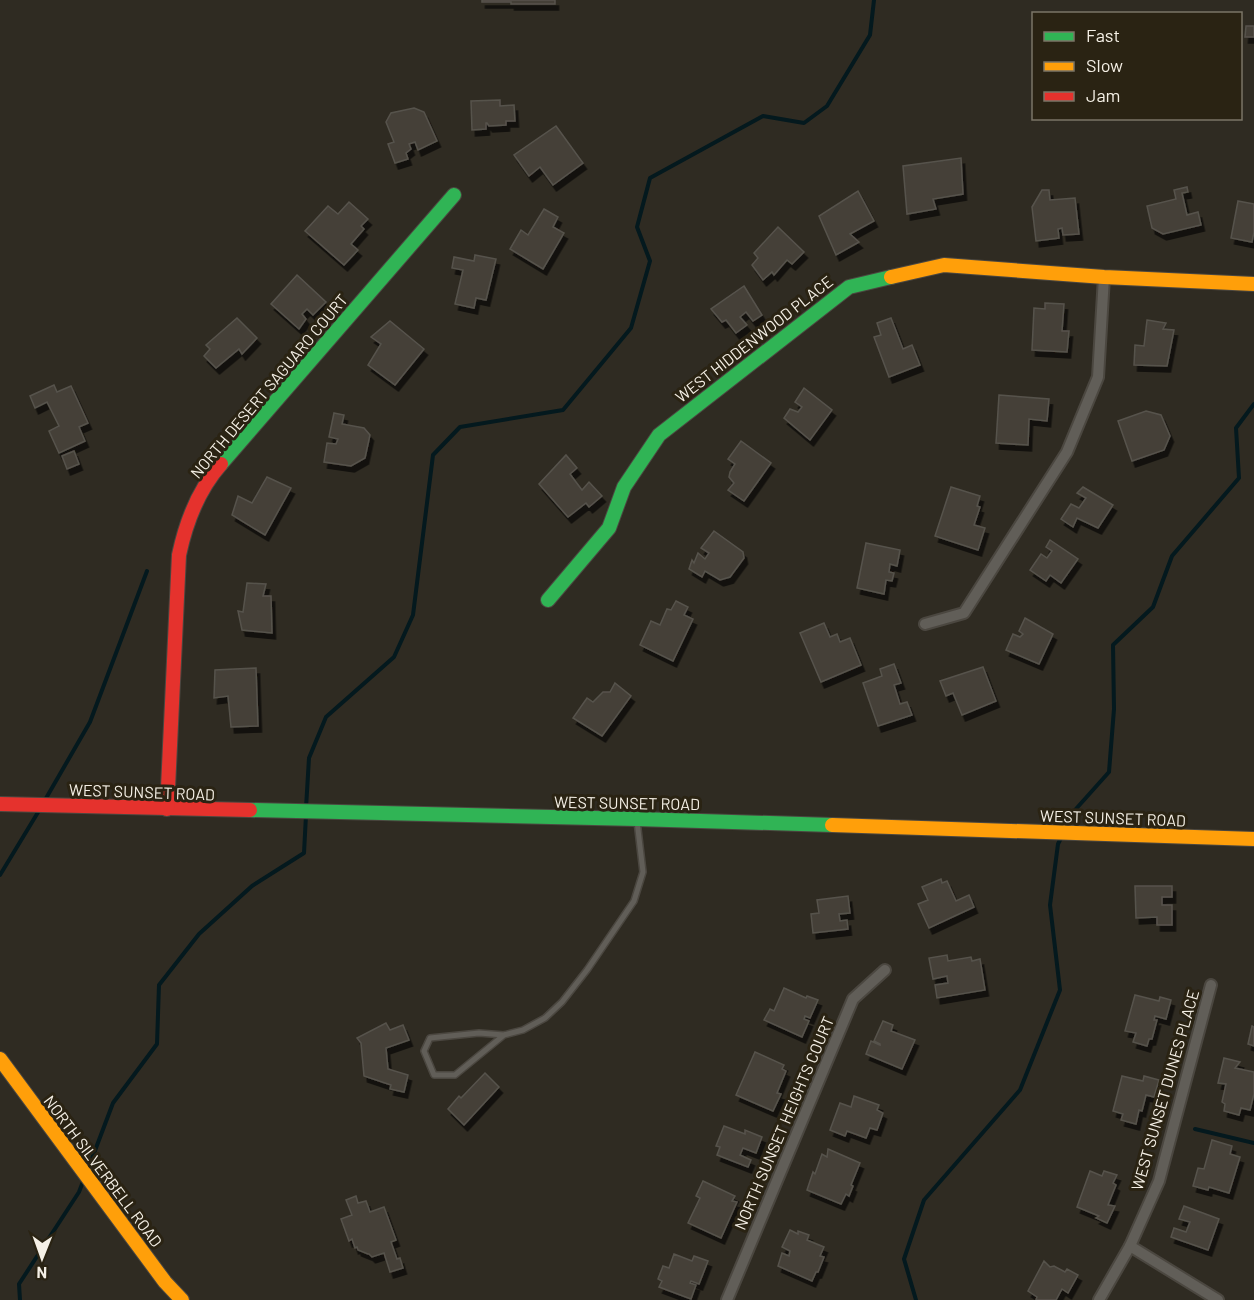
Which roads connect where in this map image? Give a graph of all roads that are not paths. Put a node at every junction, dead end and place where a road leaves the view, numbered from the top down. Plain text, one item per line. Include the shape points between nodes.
1 (454, 195) dead end
2 (1104, 277) junction
3 (1254, 284) edge
4 (548, 600) dead end
5 (925, 624) dead end
6 (0, 804) edge
7 (167, 809) junction
8 (637, 819) junction
9 (1254, 839) edge
10 (885, 970) dead end
11 (1211, 985) dead end
12 (504, 1035) junction
13 (0, 1059) edge
14 (1130, 1246) junction
15 (182, 1300) edge
16 (727, 1300) edge
17 (1099, 1300) edge
18 (1218, 1300) edge

1 - 7 street, NORTH DESERT SAGUARO COURT via 212,474 196,501 179,555
2 - 3 street, WEST HIDDENWOOD PLACE
2 - 4 street, WEST HIDDENWOOD PLACE via 944,265 849,286 659,435 624,487 609,528
2 - 5 street via 1098,377 1067,452 964,613
6 - 7 street, WEST SUNSET ROAD
7 - 8 street, WEST SUNSET ROAD
8 - 9 street, WEST SUNSET ROAD
8 - 12 lane via 643,872 634,901 562,1002 545,1018
10 - 16 street, NORTH SUNSET HEIGHTS COURT via 853,999
11 - 14 street, WEST SUNSET DUNES PLACE via 1159,1181
12 - 12 lane via 479,1033 430,1038 424,1051 434,1075 455,1076
13 - 15 street, NORTH SILVERBELL ROAD
14 - 17 street, WEST SUNSET DUNES PLACE
14 - 18 street

